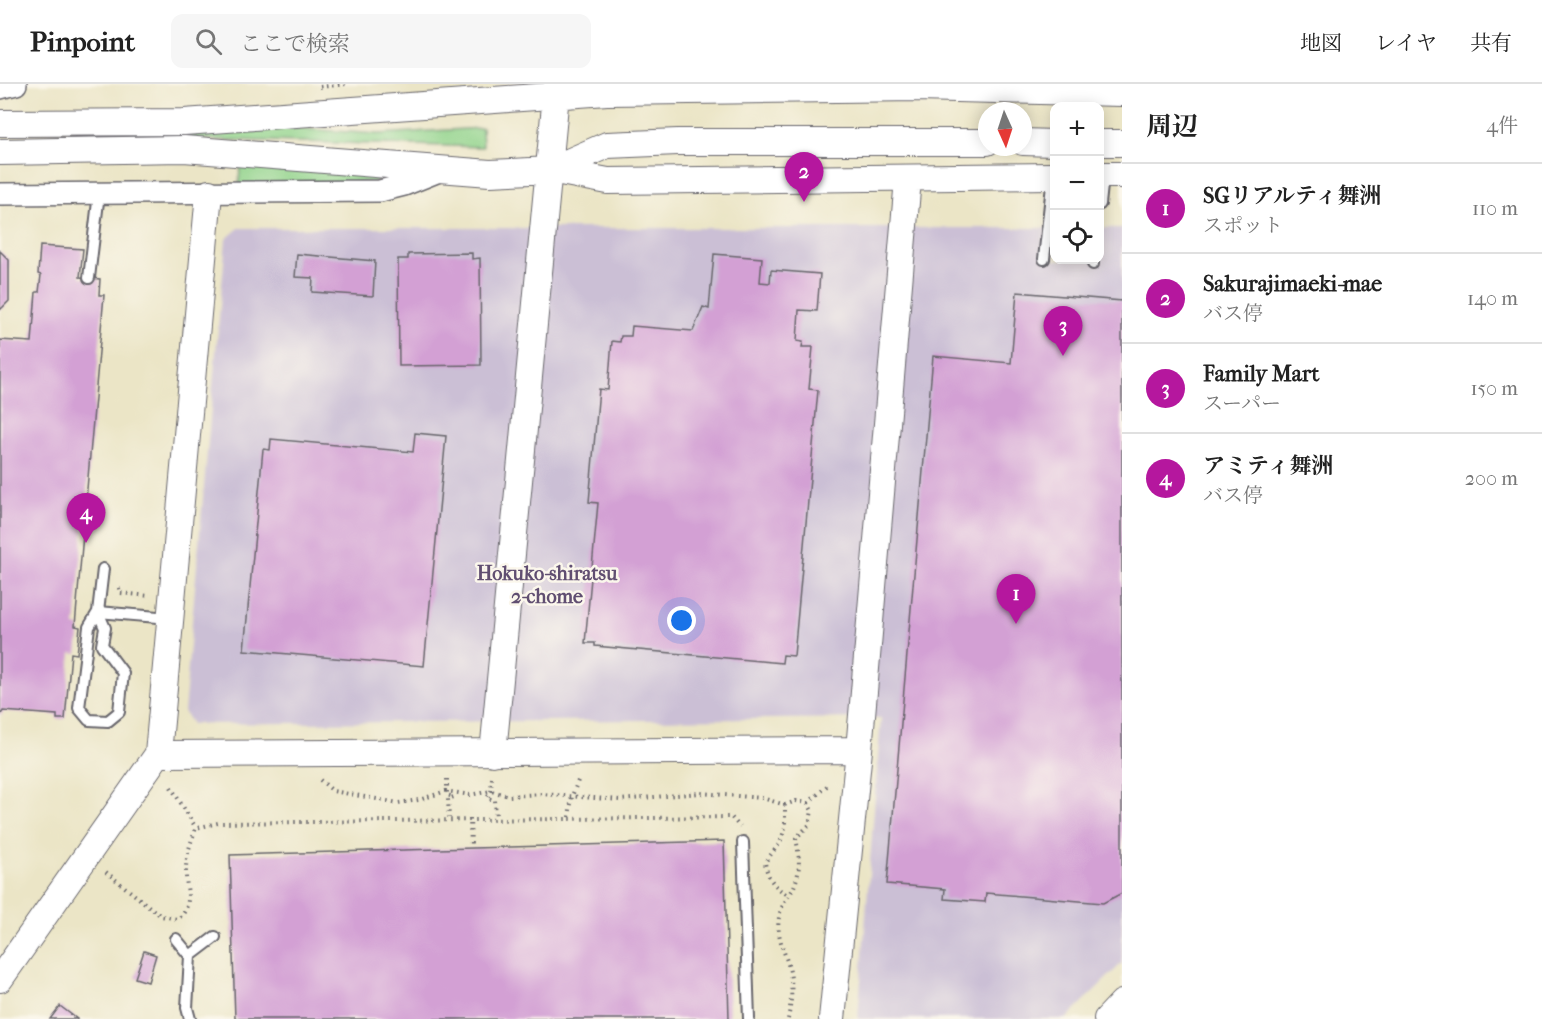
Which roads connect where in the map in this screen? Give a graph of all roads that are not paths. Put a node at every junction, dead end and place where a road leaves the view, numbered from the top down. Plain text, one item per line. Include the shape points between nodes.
1 (16, 84) edge
2 (919, 86) edge
3 (740, 87) edge
4 (0, 88) edge
5 (1024, 88) edge
6 (556, 90) edge
7 (1122, 93) edge
8 (0, 123) edge
9 (978, 142) edge
10 (1032, 142) edge
11 (1050, 143) edge
12 (1104, 143) edge
13 (1122, 143) edge
14 (0, 152) edge
15 (444, 169) junction
16 (550, 170) junction
17 (1108, 175) edge
18 (1050, 176) edge
19 (908, 179) junction
20 (1104, 190) edge
21 (99, 193) junction
22 (209, 193) junction
23 (0, 194) edge
24 (1050, 209) edge
25 (1044, 259) dead end
26 (89, 278) dead end
27 (103, 569) dead end
28 (98, 612) junction
29 (170, 618) junction
30 (859, 750) junction
31 (494, 753) junction
32 (158, 754) junction
33 (743, 842) road end
34 (215, 937) dead end
35 (176, 939) dead end
36 (190, 956) junction
37 (0, 979) edge
38 (1122, 1003) edge
39 (190, 1019) edge
40 (748, 1019) edge
41 (832, 1019) edge
42 (1107, 1019) edge

1 - 4 street
2 - 3 street
2 - 5 street
3 - 6 street
5 - 7 street
6 - 8 street via 184,122
6 - 16 street
9 - 16 street via 607,145
10 - 11 street
12 - 13 street
14 - 15 street via 184,149
15 - 16 street via 490,173
15 - 22 street via 380,191
16 - 19 street via 608,181
16 - 31 street
17 - 20 lane
18 - 19 street
19 - 30 street
21 - 22 street
21 - 23 street
21 - 26 lane
22 - 29 street
24 - 25 lane
27 - 28 lane
28 - 28 lane via 105,628 102,645 123,673 119,712 108,721 89,720 79,708 89,627
28 - 29 lane
29 - 32 street
30 - 31 street
30 - 41 street
31 - 32 street
32 - 37 street
33 - 40 lane
34 - 36 lane
35 - 36 lane
36 - 39 lane
38 - 42 street

